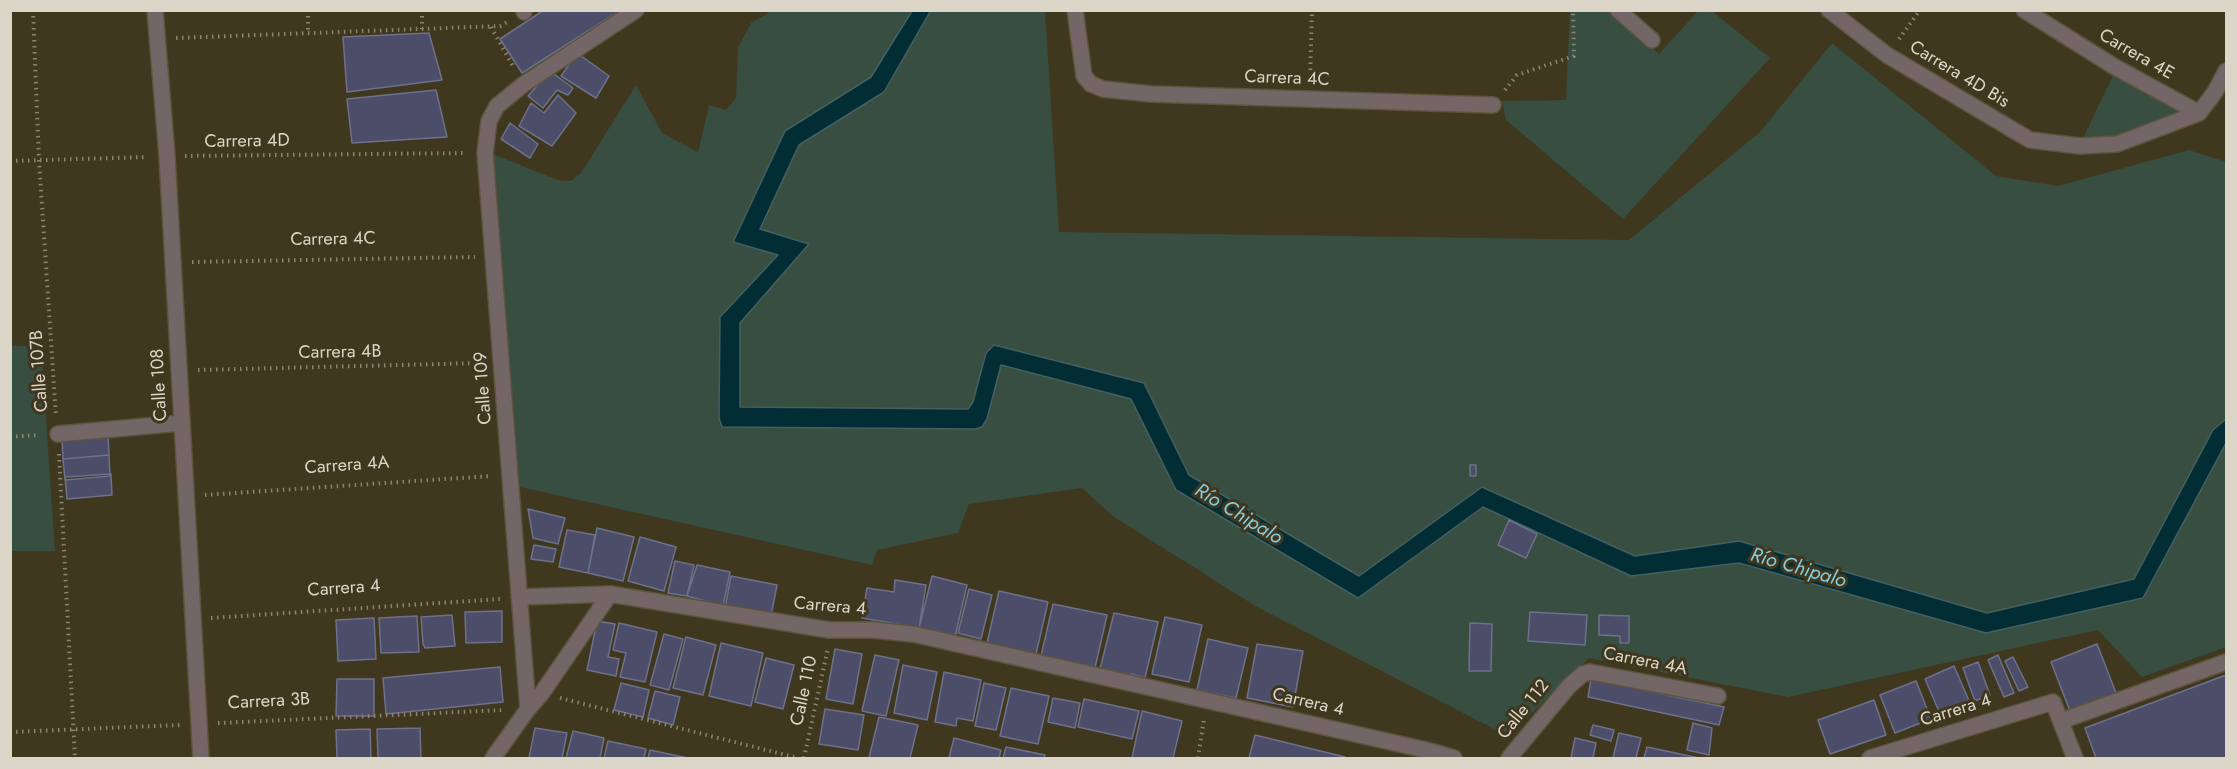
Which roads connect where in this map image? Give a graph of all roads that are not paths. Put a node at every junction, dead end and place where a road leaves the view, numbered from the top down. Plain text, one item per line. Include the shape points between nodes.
1 (155, 10) edge
2 (636, 10) edge
3 (1075, 10) edge
4 (1618, 10) edge
5 (1829, 10) edge
6 (2024, 10) edge
7 (1652, 40) dead end
8 (2226, 71) edge
9 (1493, 105) road end
10 (2199, 113) junction
11 (182, 423) junction
12 (58, 435) road end
13 (610, 594) junction
14 (519, 597) junction
15 (2226, 662) edge
16 (1569, 686) joint
17 (535, 691) junction
18 (1718, 696) dead end
19 (2061, 721) junction
20 (201, 759) edge
21 (493, 759) edge
22 (1454, 759) edge
23 (1509, 759) edge
24 (1870, 759) edge
25 (2075, 759) edge

1 - 11 street, Calle 108
2 - 14 street, Calle 109 via 524,84 498,106 489,121 485,153
3 - 9 street, Carrera 4C via 1084,76 1103,89 1151,94
4 - 7 street
5 - 10 street, Carrera 4D Bis via 1887,56 2030,140 2080,146 2117,144
6 - 10 street, Carrera 4E
8 - 10 street
11 - 12 street
11 - 20 street, Calle 108
13 - 14 street, Carrera 4
13 - 17 street
13 - 22 street, Carrera 4 via 832,630 913,634
14 - 17 street, Calle 109
15 - 19 street
16 - 18 street, Carrera 4A via 1590,672
16 - 23 street, Calle 112
17 - 21 street, Calle 109 via 528,709
19 - 24 street, Carrera 4 via 2053,702
19 - 25 street

